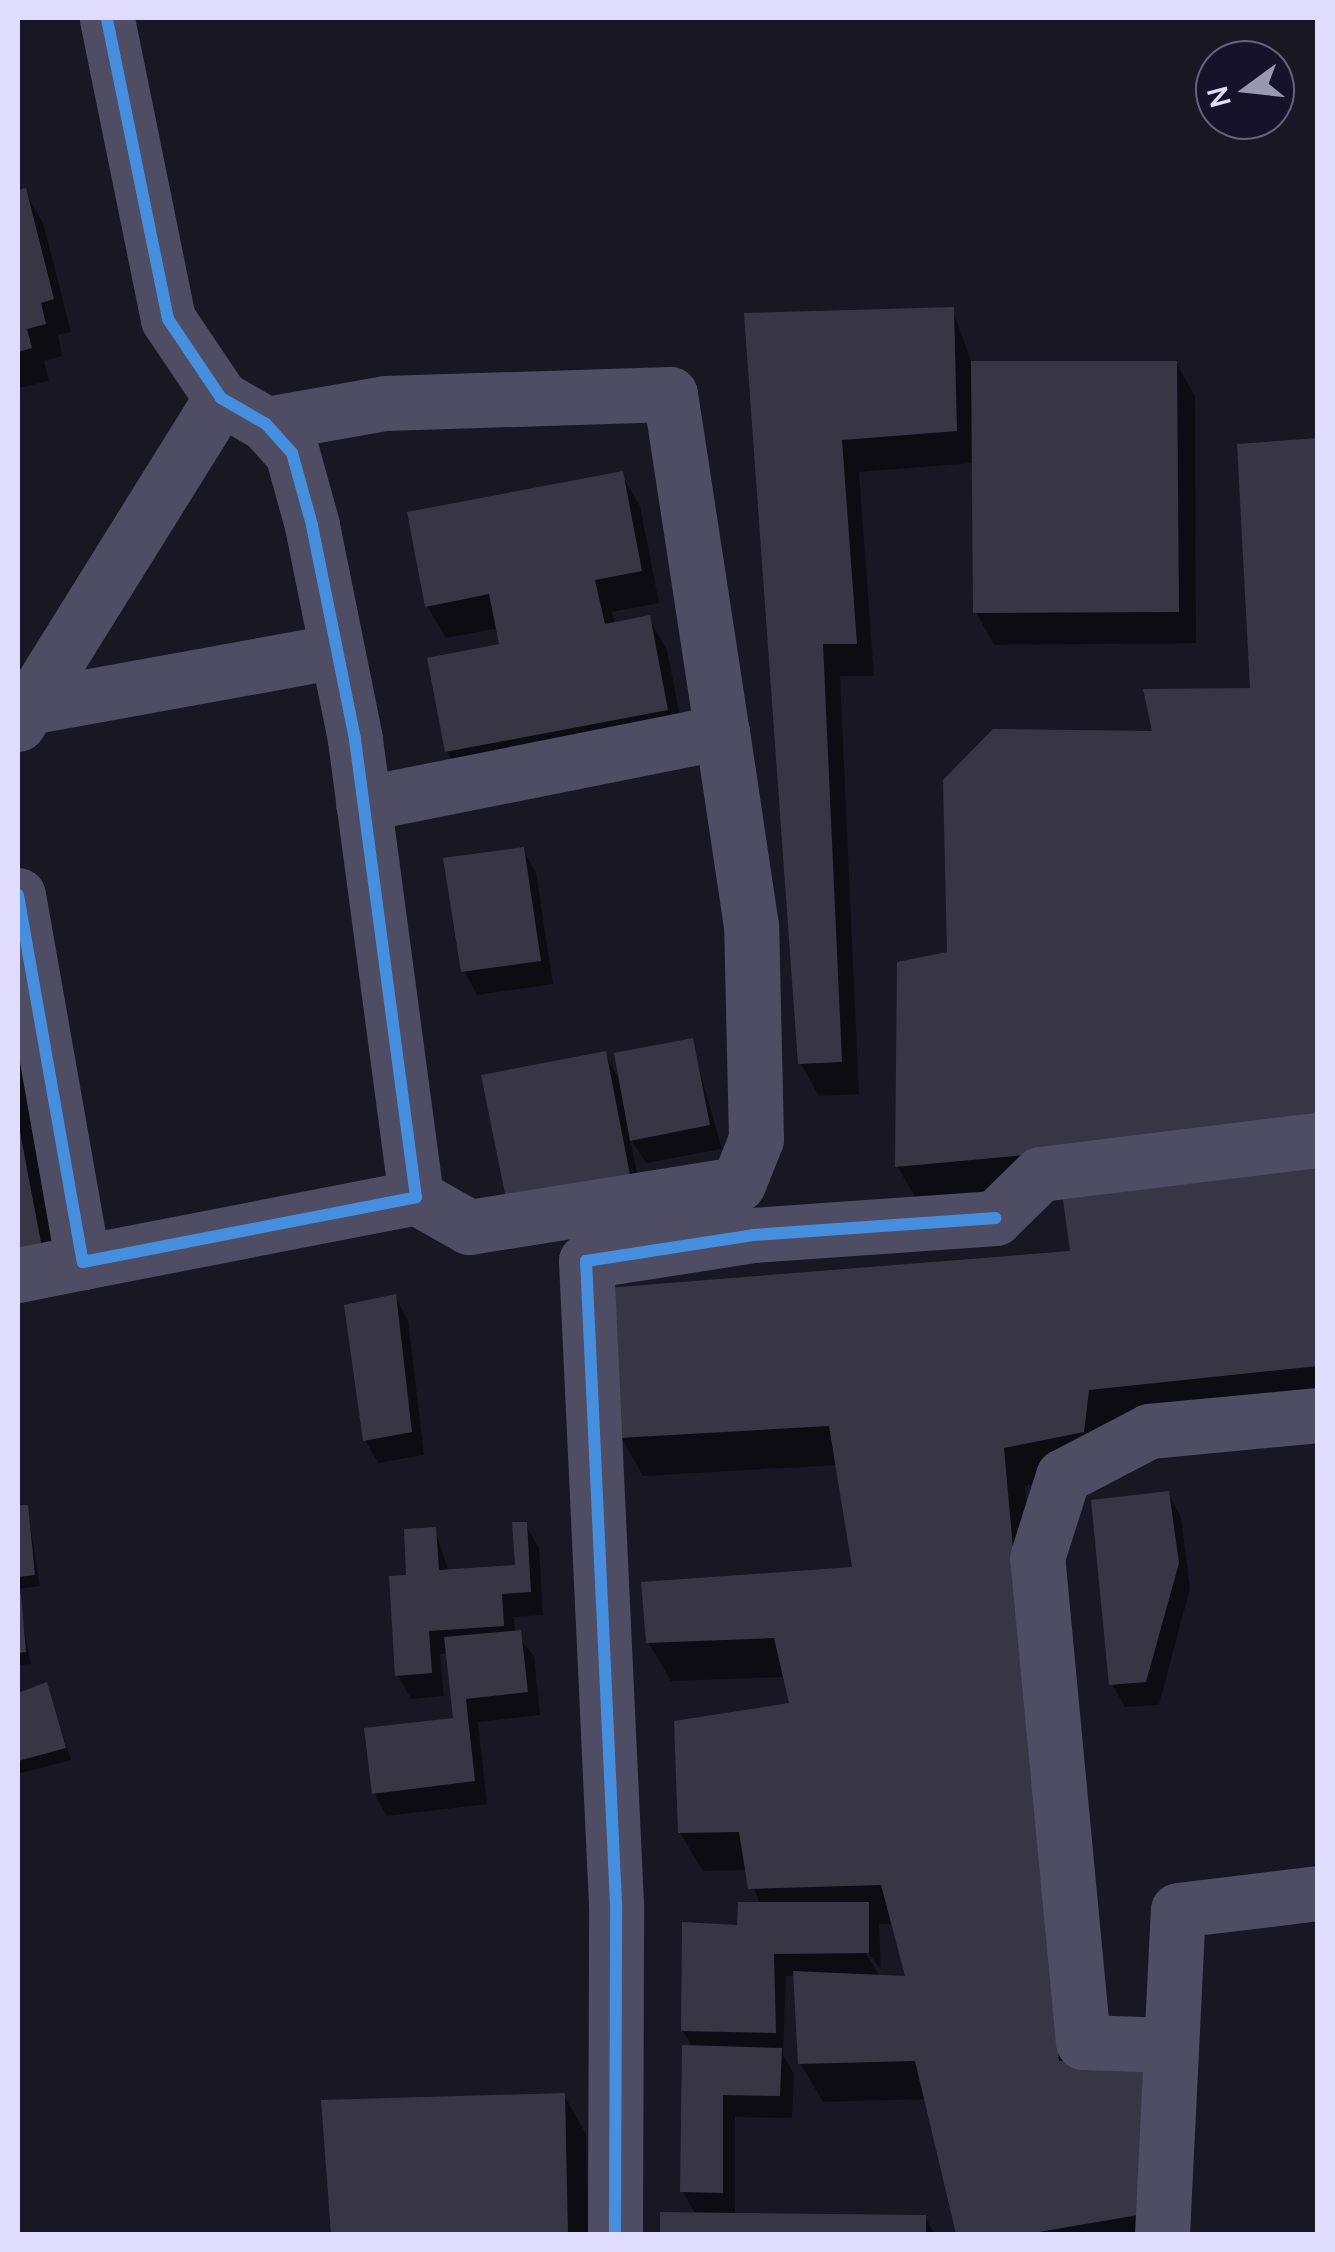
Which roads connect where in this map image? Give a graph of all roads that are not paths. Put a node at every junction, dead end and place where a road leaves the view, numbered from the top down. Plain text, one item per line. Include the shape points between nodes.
1 (108, 18) edge
2 (243, 411) junction
3 (337, 651) junction
4 (20, 714) edge
5 (722, 732) junction
6 (363, 804) junction
7 (18, 895) edge
8 (1318, 1140) edge
9 (416, 1197) junction
10 (83, 1262) junction
11 (18, 1275) edge
12 (1318, 1415) edge
13 (1318, 1893) edge
14 (1170, 2045) junction
15 (615, 2234) edge
16 (1162, 2234) edge

1 - 2 street via 168,319
2 - 3 street via 292,453
2 - 4 street
2 - 5 street via 670,394
3 - 4 street
3 - 6 street
5 - 6 street
5 - 9 street via 751,926 756,1139 738,1184 469,1228
6 - 9 street
7 - 10 street
8 - 15 street via 1040,1174 996,1218 753,1236 586,1262 616,1904
9 - 10 street
10 - 11 street
12 - 14 street via 1150,1431 1063,1476 1038,1558 1082,2042
13 - 14 street via 1178,1910
14 - 16 street

